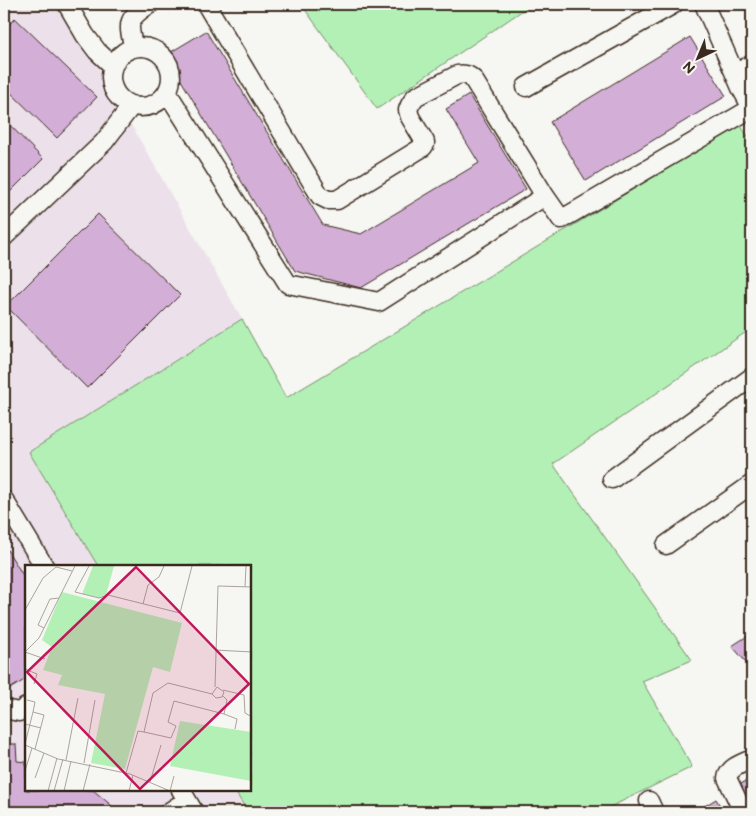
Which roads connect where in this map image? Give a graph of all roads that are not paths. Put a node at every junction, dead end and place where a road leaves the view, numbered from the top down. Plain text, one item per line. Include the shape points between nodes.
1 (67, 4) edge
2 (150, 4) edge
3 (206, 4) edge
4 (674, 4) edge
5 (704, 4) edge
6 (134, 48) junction
7 (752, 64) edge
8 (113, 66) junction
9 (734, 74) junction
10 (526, 87) dead end
11 (167, 92) junction
12 (132, 106) junction
13 (752, 108) edge
14 (545, 196) junction
15 (4, 237) edge
16 (752, 377) edge
17 (612, 479) dead end
18 (752, 484) edge
19 (4, 500) edge
20 (666, 545) dead end
21 (43, 565) edge
22 (25, 708) edge
23 (4, 709) edge
24 (752, 759) edge
25 (187, 801) edge
26 (169, 812) edge
27 (743, 812) edge

1 - 8 street via 85,35
2 - 6 street via 139,11 130,23
3 - 14 street via 320,196 337,200 423,147 425,142 410,117 410,105 415,98 462,74 473,79
4 - 10 street
5 - 9 street
6 - 8 street via 118,58
6 - 11 street via 143,47 161,55 170,72
7 - 9 street
8 - 12 street via 111,76 116,94
9 - 13 street
11 - 12 street via 152,105
11 - 14 street via 288,284 379,302
12 - 15 street via 104,142
13 - 14 street via 562,219
16 - 17 street
18 - 20 street
19 - 21 street
22 - 23 street via 19,712
24 - 27 street via 728,773
25 - 26 street

